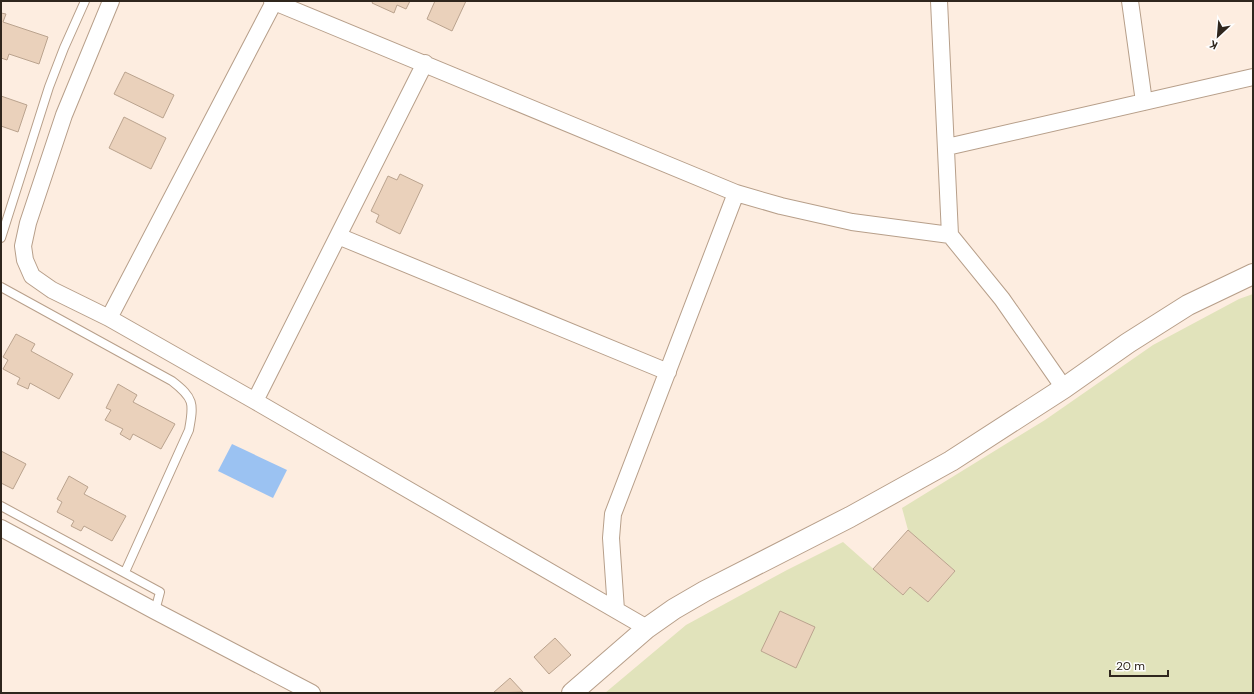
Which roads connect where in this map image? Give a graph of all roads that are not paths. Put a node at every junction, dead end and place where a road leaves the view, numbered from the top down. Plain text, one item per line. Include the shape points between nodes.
1 (85, 1) edge
2 (111, 1) edge
3 (273, 1) edge
4 (939, 1) edge
5 (1130, 1) edge
6 (425, 63) junction
7 (1253, 77) edge
8 (1144, 102) junction
9 (946, 147) junction
10 (736, 193) junction
11 (950, 235) junction
12 (338, 236) junction
13 (1, 238) edge
14 (1253, 274) edge
15 (1, 287) edge
16 (109, 318) junction
17 (668, 372) junction
18 (1064, 388) junction
19 (255, 401) junction
20 (1, 506) edge
21 (1, 528) edge
22 (125, 572) junction
23 (616, 610) junction
24 (155, 611) junction
25 (647, 628) junction
26 (312, 693) edge
27 (572, 693) edge

1 - 13 lane via 52,81
2 - 16 street via 64,115 28,222 23,246 25,260 32,276 52,290
3 - 6 street
3 - 16 street
4 - 9 street
5 - 8 street
6 - 10 street
6 - 12 street
7 - 8 street
8 - 9 street
9 - 11 street
10 - 11 street via 852,222
10 - 17 street
11 - 18 street via 1002,299
12 - 17 street
12 - 19 street
14 - 18 street via 1188,305
15 - 22 lane via 172,380 191,399 189,430
16 - 19 street
17 - 23 street via 614,514 611,538
18 - 25 street via 951,461 674,609
19 - 23 street
20 - 22 lane
21 - 24 street
22 - 24 lane via 160,592
23 - 25 street
24 - 26 street
25 - 27 street

